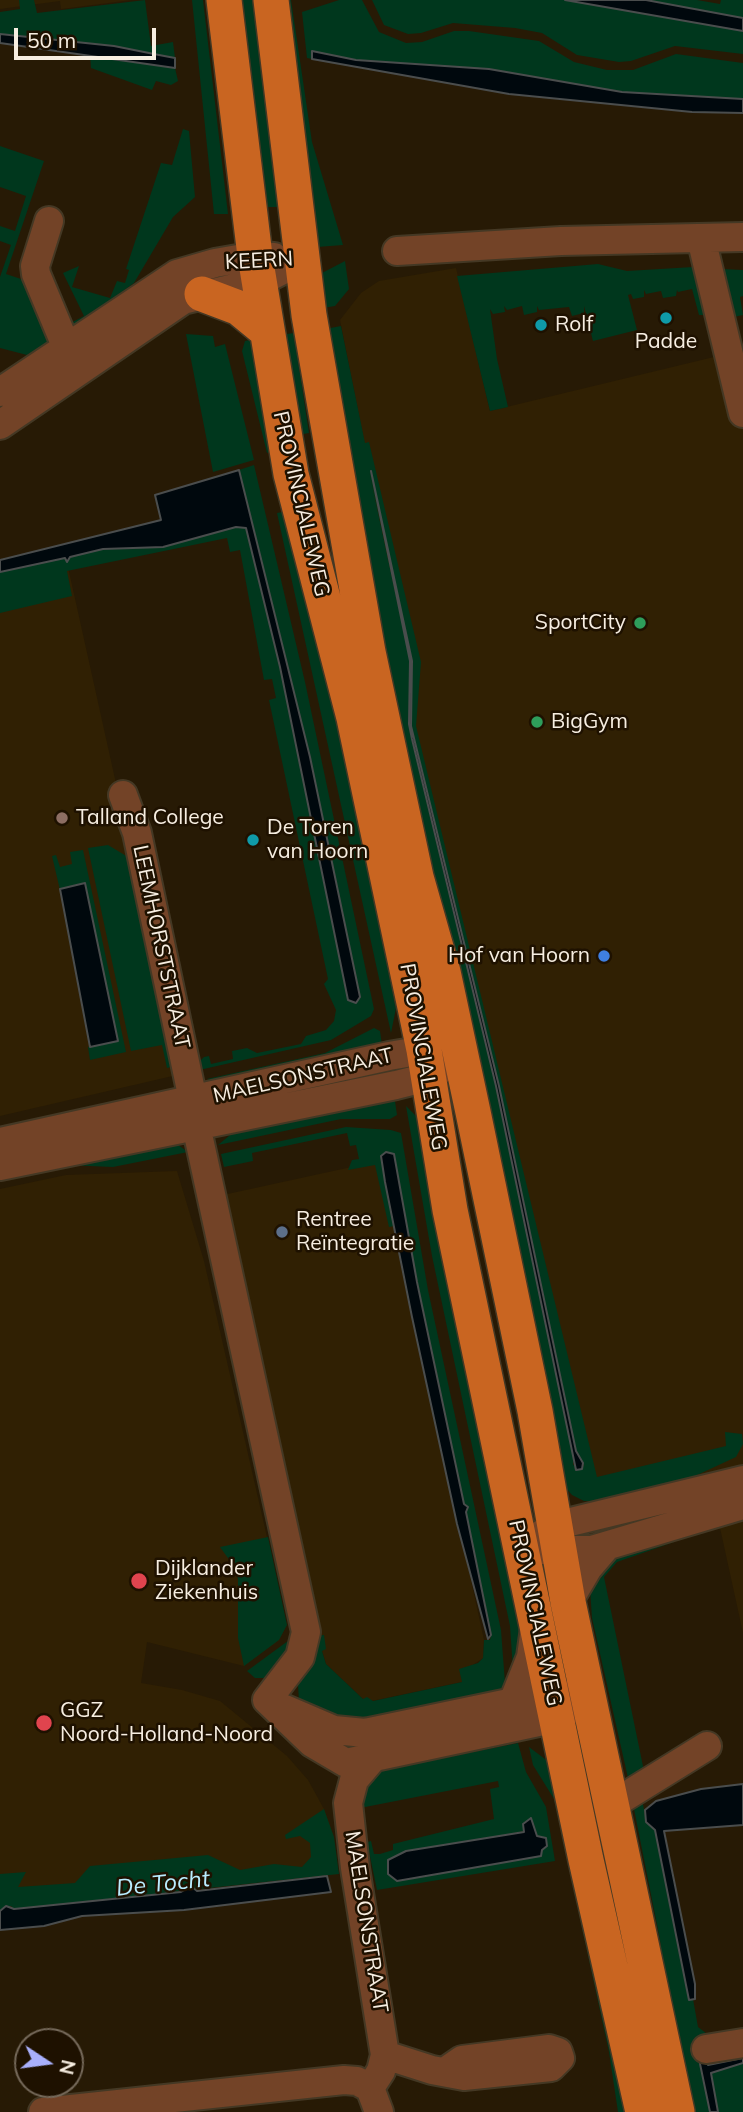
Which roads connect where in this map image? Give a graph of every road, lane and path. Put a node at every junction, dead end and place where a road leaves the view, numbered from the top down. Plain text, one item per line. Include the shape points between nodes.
1 (224, 0) edge
2 (271, 0) edge
3 (49, 221) dead end
4 (743, 237) edge
5 (701, 238) junction
6 (397, 251) dead end
7 (304, 258) junction
8 (257, 269) junction
9 (202, 294) junction
10 (267, 331) junction
11 (72, 361) junction
12 (0, 392) edge
13 (743, 413) edge
14 (0, 425) edge
15 (123, 795) dead end
16 (461, 1057) junction
17 (426, 1063) junction
18 (195, 1112) junction
19 (0, 1142) edge
20 (0, 1166) edge
21 (743, 1480) edge
22 (743, 1505) edge
23 (556, 1539) junction
24 (606, 1547) junction
25 (521, 1548) junction
26 (568, 1602) junction
27 (536, 1618) junction
28 (588, 1697) junction
29 (267, 1700) junction
30 (513, 1702) junction
31 (554, 1706) junction
32 (707, 1746) dead end
33 (371, 1759) junction
34 (610, 1807) junction
35 (743, 2043) edge
36 (706, 2049) dead end
37 (385, 2055) junction
38 (446, 2071) dead end
39 (374, 2100) edge
40 (142, 2107) edge
41 (43, 2112) edge
42 (643, 2112) edge
43 (677, 2112) edge

1 - 8 main road, PROVINCIALEWEG
2 - 7 main road, PROVINCIALEWEG
3 - 11 street via 35,266
4 - 5 street
5 - 6 street
5 - 13 street
7 - 8 street, KEERN
7 - 16 main road, PROVINCIALEWEG via 317,361 368,652 416,877
8 - 9 street, KEERN
8 - 10 main road, PROVINCIALEWEG
8 - 11 street, KEERN via 215,263 177,274 142,295
9 - 10 main road via 248,313
9 - 11 street, KEERN
10 - 17 main road, PROVINCIALEWEG via 291,474 354,718
11 - 12 street, KEERN
11 - 14 street, KEERN
15 - 18 street, LEEMHORSTSTRAAT via 137,833
16 - 17 street, MAELSONSTRAAT
16 - 23 main road, PROVINCIALEWEG via 535,1411
17 - 18 street, MAELSONSTRAAT
17 - 25 main road, PROVINCIALEWEG via 450,1210
18 - 19 street, MAELSONSTRAAT
18 - 20 street, MAELSONSTRAAT
18 - 29 street, MAELSONSTRAAT via 306,1633 300,1657
21 - 23 street
22 - 24 street
23 - 24 street via 582,1552
23 - 25 street
23 - 26 main road, PROVINCIALEWEG
24 - 26 street
25 - 27 main road, PROVINCIALEWEG
26 - 28 main road, PROVINCIALEWEG
27 - 30 street via 531,1657
27 - 31 main road, PROVINCIALEWEG
28 - 31 street
28 - 34 main road, PROVINCIALEWEG
29 - 30 street via 334,1730 365,1733
29 - 33 street via 329,1755 346,1763
30 - 31 street
31 - 33 street
31 - 42 main road, PROVINCIALEWEG
32 - 34 street
33 - 37 street, MAELSONSTRAAT via 349,1791 355,1868
34 - 43 main road, PROVINCIALEWEG
35 - 36 street
37 - 38 street
37 - 39 street
39 - 40 street via 358,2081 344,2080
40 - 41 street

